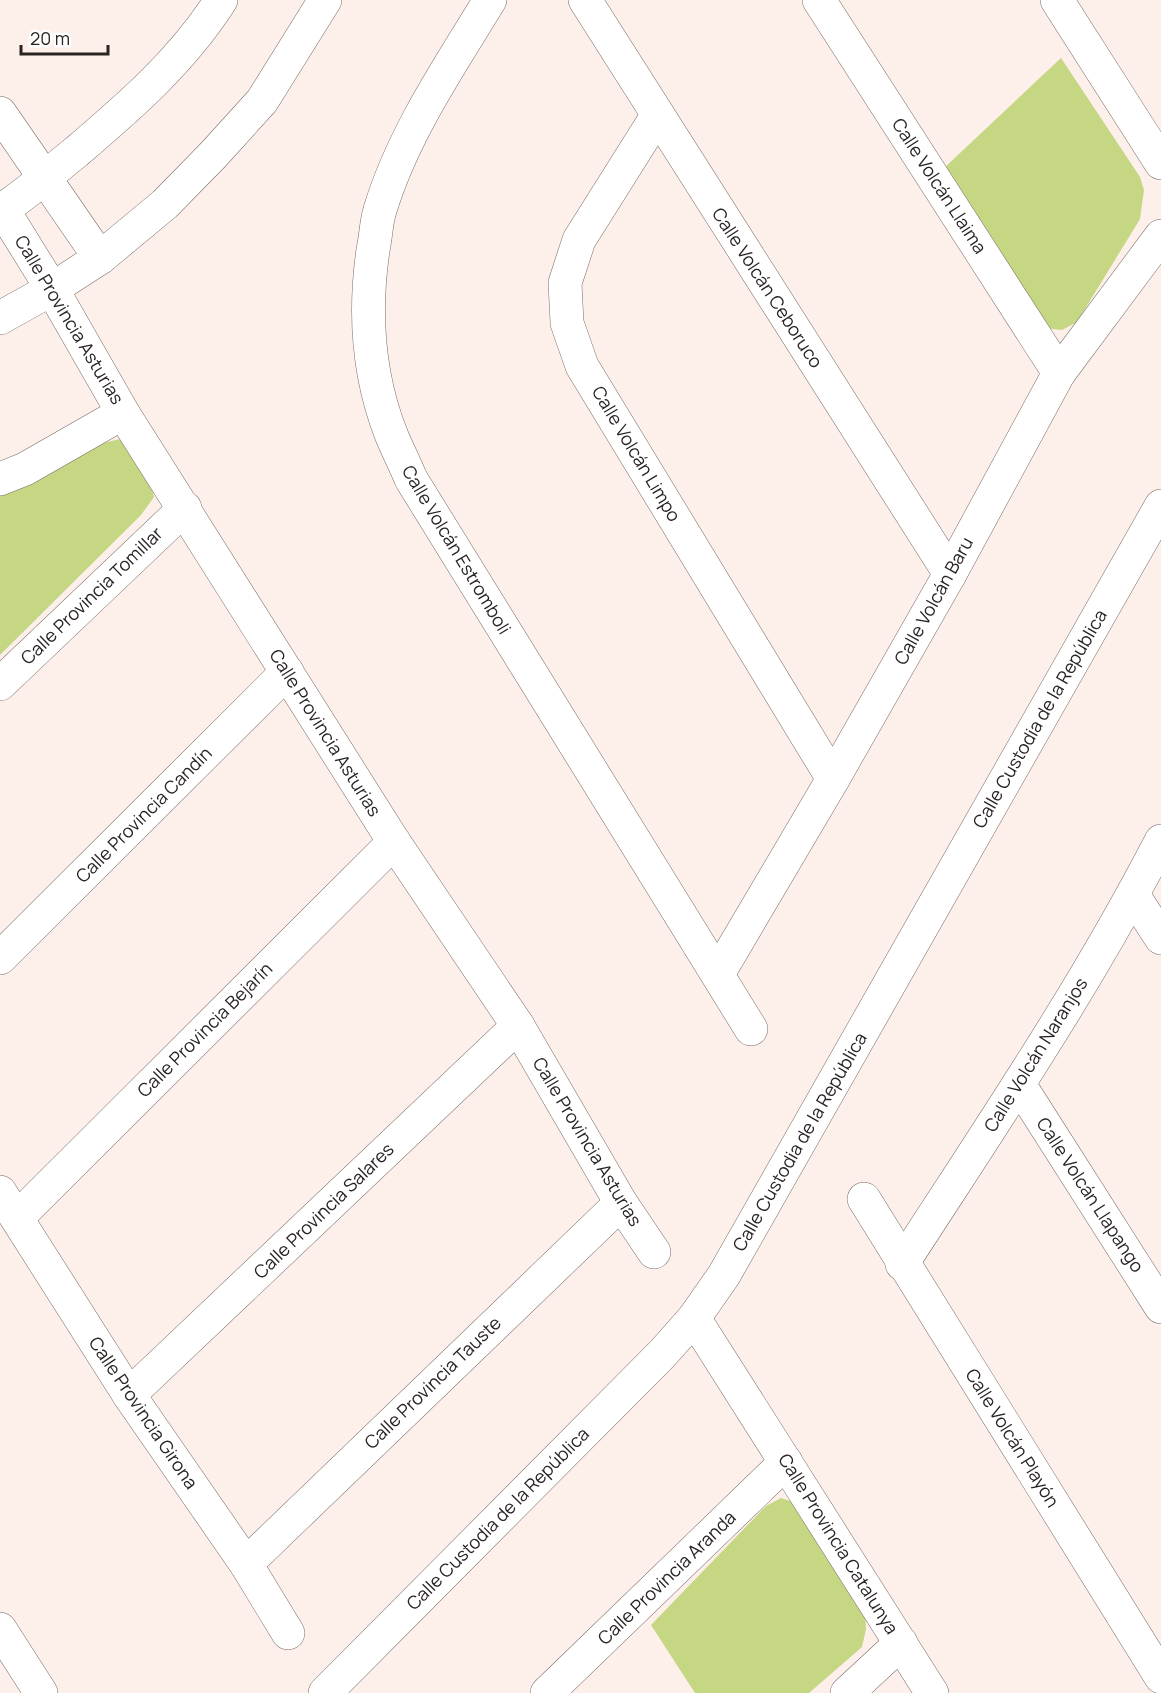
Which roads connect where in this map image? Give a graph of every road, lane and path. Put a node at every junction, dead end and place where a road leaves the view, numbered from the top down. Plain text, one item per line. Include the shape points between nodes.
1 (221, 0) edge
2 (325, 0) edge
3 (490, 0) edge
4 (585, 0) edge
5 (819, 0) edge
6 (1057, 0) edge
7 (0, 113) edge
8 (657, 116) junction
9 (1161, 163) edge
10 (44, 178) junction
11 (1, 211) edge
12 (1161, 236) edge
13 (100, 258) junction
14 (52, 289) junction
15 (0, 318) edge
16 (1059, 373) junction
17 (123, 413) junction
18 (0, 479) edge
19 (1161, 506) edge
20 (184, 508) junction
21 (950, 574) junction
22 (287, 672) junction
23 (0, 684) edge
24 (833, 779) junction
25 (1161, 841) edge
26 (394, 842) junction
27 (1133, 895) junction
28 (1161, 938) edge
29 (0, 958) edge
30 (718, 974) junction
31 (518, 1026) junction
32 (751, 1029) dead end
33 (1019, 1084) junction
34 (864, 1199) dead end
35 (621, 1203) junction
36 (9, 1205) edge
37 (654, 1252) dead end
38 (902, 1264) junction
39 (1161, 1307) edge
40 (694, 1318) junction
41 (129, 1395) junction
42 (786, 1462) junction
43 (246, 1564) junction
44 (0, 1629) edge
45 (288, 1633) dead end
46 (901, 1643) junction
47 (1161, 1677) edge
48 (41, 1693) edge
49 (326, 1693) edge
50 (547, 1693) edge
51 (847, 1693) edge
52 (933, 1693) edge

1 - 10 street via 174,63
2 - 13 street via 262,101 165,204
3 - 30 street, Calle Volcán Estromboli via 429,100 399,159 380,211 367,322 374,378 390,433 411,479
4 - 8 street, Calle Volcán Ceboruco
5 - 16 street, Calle Volcán Llaima
6 - 9 street
7 - 10 street
8 - 21 street, Calle Volcán Ceboruco
8 - 24 street, Calle Volcán Limpo via 579,240 565,283 567,323 582,366
10 - 11 street
10 - 13 street
11 - 14 street, Calle Provincia Asturias
12 - 16 street, Calle Volcán Baru
13 - 14 street
14 - 15 street
14 - 17 street, Calle Provincia Asturias
16 - 21 street, Calle Volcán Baru
17 - 18 street via 25,469
17 - 20 street, Calle Provincia Asturias
19 - 40 street, Calle Custodia de la República via 730,1264
20 - 22 street, Calle Provincia Asturias
20 - 23 street, Calle Provincia Tomillar
21 - 24 street, Calle Volcán Baru
22 - 26 street, Calle Provincia Asturias
22 - 29 street, Calle Provincia Candín
24 - 30 street, Calle Volcán Baru
25 - 27 street, Calle Volcán Naranjos
26 - 31 street, Calle Provincia Asturias
26 - 36 street, Calle Provincia Bejarín
27 - 28 street
27 - 33 street, Calle Volcán Naranjos
30 - 32 street, Calle Volcán Estromboli
31 - 35 street, Calle Provincia Asturias
31 - 41 street, Calle Provincia Salares
33 - 38 street, Calle Volcán Naranjos
33 - 39 street, Calle Volcán Llapango
34 - 38 street, Calle Volcán Playón
35 - 37 street, Calle Provincia Asturias
35 - 43 street, Calle Provincia Tauste
36 - 41 street, Calle Provincia Girona
38 - 47 street, Calle Volcán Playón
40 - 42 street, Calle Provincia Catalunya
40 - 49 street, Calle Custodia de la República
41 - 43 street, Calle Provincia Girona
42 - 46 street, Calle Provincia Catalunya
42 - 50 street, Calle Provincia Aranda
43 - 45 street, Calle Provincia Girona
44 - 48 street
46 - 51 street
46 - 52 street, Calle Provincia Catalunya

